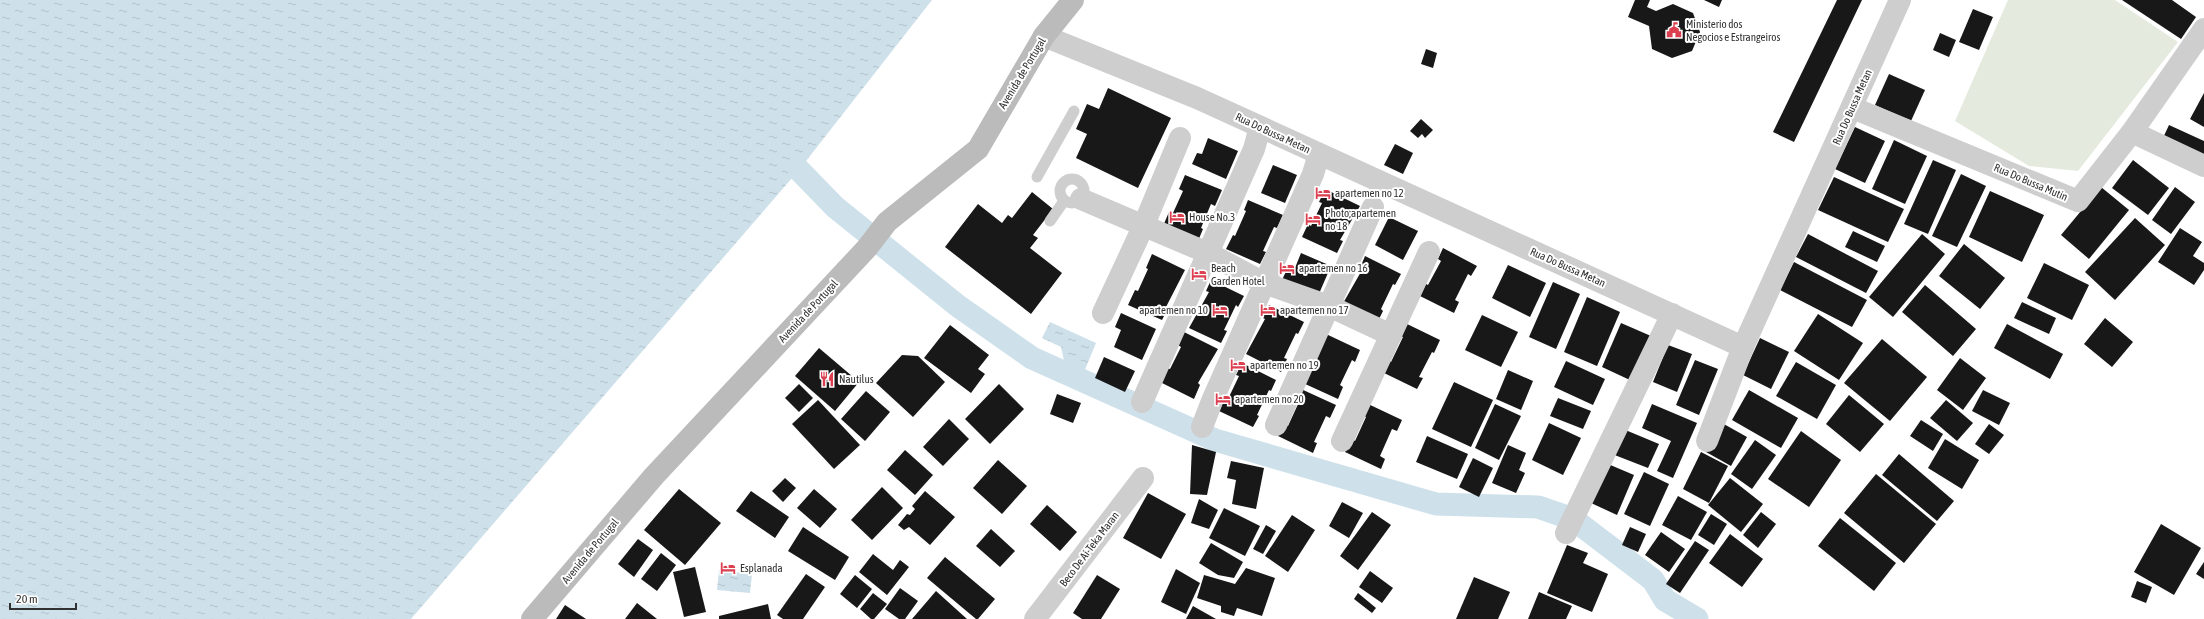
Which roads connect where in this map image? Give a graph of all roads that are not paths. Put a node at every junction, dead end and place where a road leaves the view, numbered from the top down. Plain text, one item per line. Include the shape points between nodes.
1 (1073, 0) edge
2 (1900, 0) edge
3 (2204, 29) edge
4 (1044, 36) junction
5 (1853, 108) junction
6 (1074, 111) dead end
7 (1260, 127) junction
8 (2132, 132) junction
9 (1180, 138) dead end
10 (1319, 154) junction
11 (2204, 166) edge
12 (1037, 177) dead end
13 (1072, 200) joint
14 (1373, 207) dead end
15 (1050, 221) dead end
16 (1143, 227) junction
17 (1429, 252) dead end
18 (1208, 253) junction
19 (1264, 283) junction
20 (1329, 306) junction
21 (1103, 313) dead end
22 (1672, 314) junction
23 (1391, 335) junction
24 (1742, 347) junction
25 (1142, 402) dead end
26 (1276, 425) dead end
27 (1202, 427) dead end
28 (1342, 441) dead end
29 (1707, 441) dead end
30 (1143, 478) dead end
31 (1566, 532) dead end
32 (532, 619) edge
33 (1035, 619) edge

1 - 4 main road, Avenida de Portugal
2 - 5 street, Rua Do Bussa Metan
3 - 8 street, Rua Do Bussa Mutin
4 - 7 street, Rua Do Bussa Metan via 1197,98
4 - 32 main road, Avenida de Portugal via 978,149 887,222 867,248 654,476
5 - 8 street, Rua Do Bussa Mutin via 2078,201
5 - 24 street, Rua Do Bussa Metan
6 - 12 lane
7 - 10 street, Rua Do Bussa Metan
7 - 18 street via 1254,149
8 - 11 street
9 - 16 street
10 - 19 street via 1313,174
10 - 22 street, Rua Do Bussa Metan
13 - 15 lane
13 - 16 street
14 - 20 street
16 - 18 street
16 - 21 street
17 - 23 street
18 - 19 street
18 - 25 street
19 - 20 street
19 - 27 street
20 - 23 street
20 - 26 street
22 - 24 street, Rua Do Bussa Metan
22 - 31 street
23 - 28 street
24 - 29 street
30 - 33 street, Beco De Ai-Teka Maran

